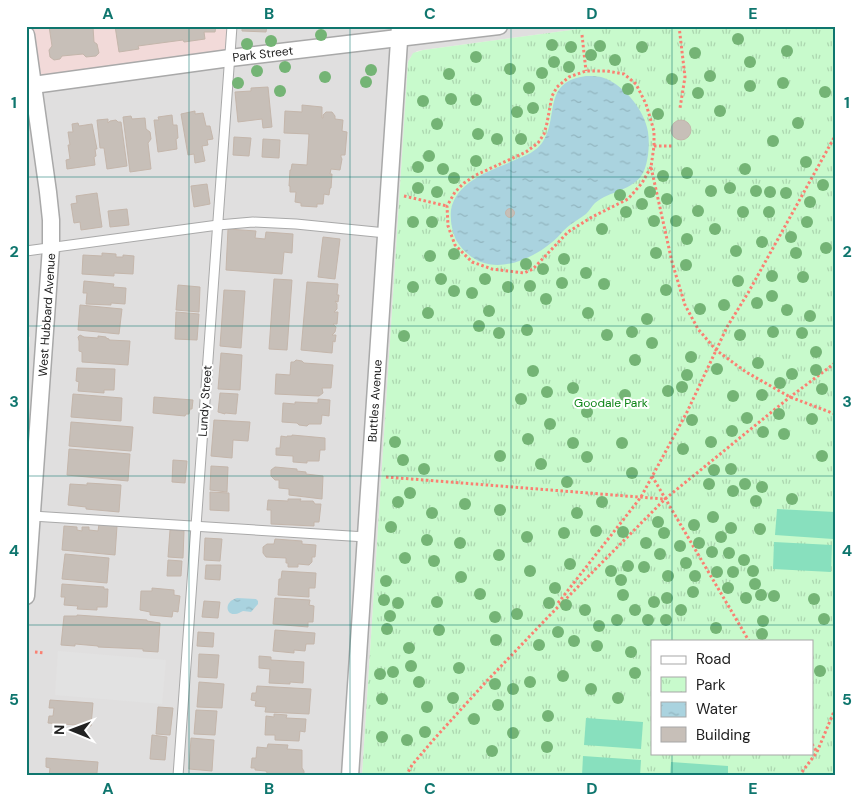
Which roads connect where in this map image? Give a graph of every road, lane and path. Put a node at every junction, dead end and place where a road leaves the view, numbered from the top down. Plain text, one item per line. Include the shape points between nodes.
1 (232, 26) edge
2 (499, 26) edge
3 (679, 26) edge
4 (400, 32) edge
5 (26, 35) edge
6 (582, 35) dead end
7 (230, 58) junction
8 (586, 72) junction
9 (29, 85) edge
10 (680, 108) dead end
11 (835, 136) edge
12 (654, 146) junction
13 (674, 146) dead end
14 (651, 167) junction
15 (404, 196) dead end
16 (447, 206) junction
17 (218, 225) junction
18 (386, 233) junction
19 (51, 247) junction
20 (26, 251) edge
21 (716, 350) junction
22 (835, 363) edge
23 (790, 398) junction
24 (835, 414) edge
25 (652, 475) junction
26 (386, 477) dead end
27 (641, 496) junction
28 (665, 499) junction
29 (32, 516) junction
30 (196, 526) junction
31 (366, 537) junction
32 (26, 596) edge
33 (549, 616) junction
34 (749, 640) edge
35 (35, 652) dead end
36 (44, 653) dead end
37 (835, 709) edge
38 (814, 747) edge
39 (817, 752) junction
40 (178, 776) edge
41 (350, 776) edge
42 (406, 776) edge
43 (799, 776) edge

1 - 7 lane, Lundy Street
2 - 4 street, Park Street
3 - 10 path via 685,76
4 - 7 street, Park Street
4 - 18 street, Buttles Avenue
5 - 9 street, West Hubbard Avenue
6 - 8 path
7 - 9 street, Park Street
7 - 17 lane, Lundy Street
8 - 12 path via 624,74 636,84 654,131
8 - 16 path via 569,77 557,87 544,134 538,143 464,183
9 - 19 street, West Hubbard Avenue via 48,192
11 - 21 path
12 - 13 path
12 - 14 path
14 - 16 path via 628,199 568,232 533,269 524,273 492,269 472,262 455,245 448,226
14 - 21 path via 685,305 698,330
15 - 16 path
17 - 18 lane via 253,222 296,224
17 - 19 lane
17 - 30 lane, Lundy Street
18 - 31 street, Buttles Avenue
19 - 20 lane
19 - 29 street, West Hubbard Avenue
21 - 23 path
21 - 25 path
22 - 23 path
23 - 24 path
23 - 28 path
25 - 27 path
25 - 28 path
26 - 27 path
27 - 28 path
27 - 33 path
28 - 33 path
28 - 34 path
29 - 30 lane
29 - 32 street, West Hubbard Avenue
30 - 31 lane
30 - 40 lane, Lundy Street
31 - 41 street, Buttles Avenue
33 - 42 path via 452,719
35 - 36 path
37 - 39 path
38 - 39 path
39 - 43 path

